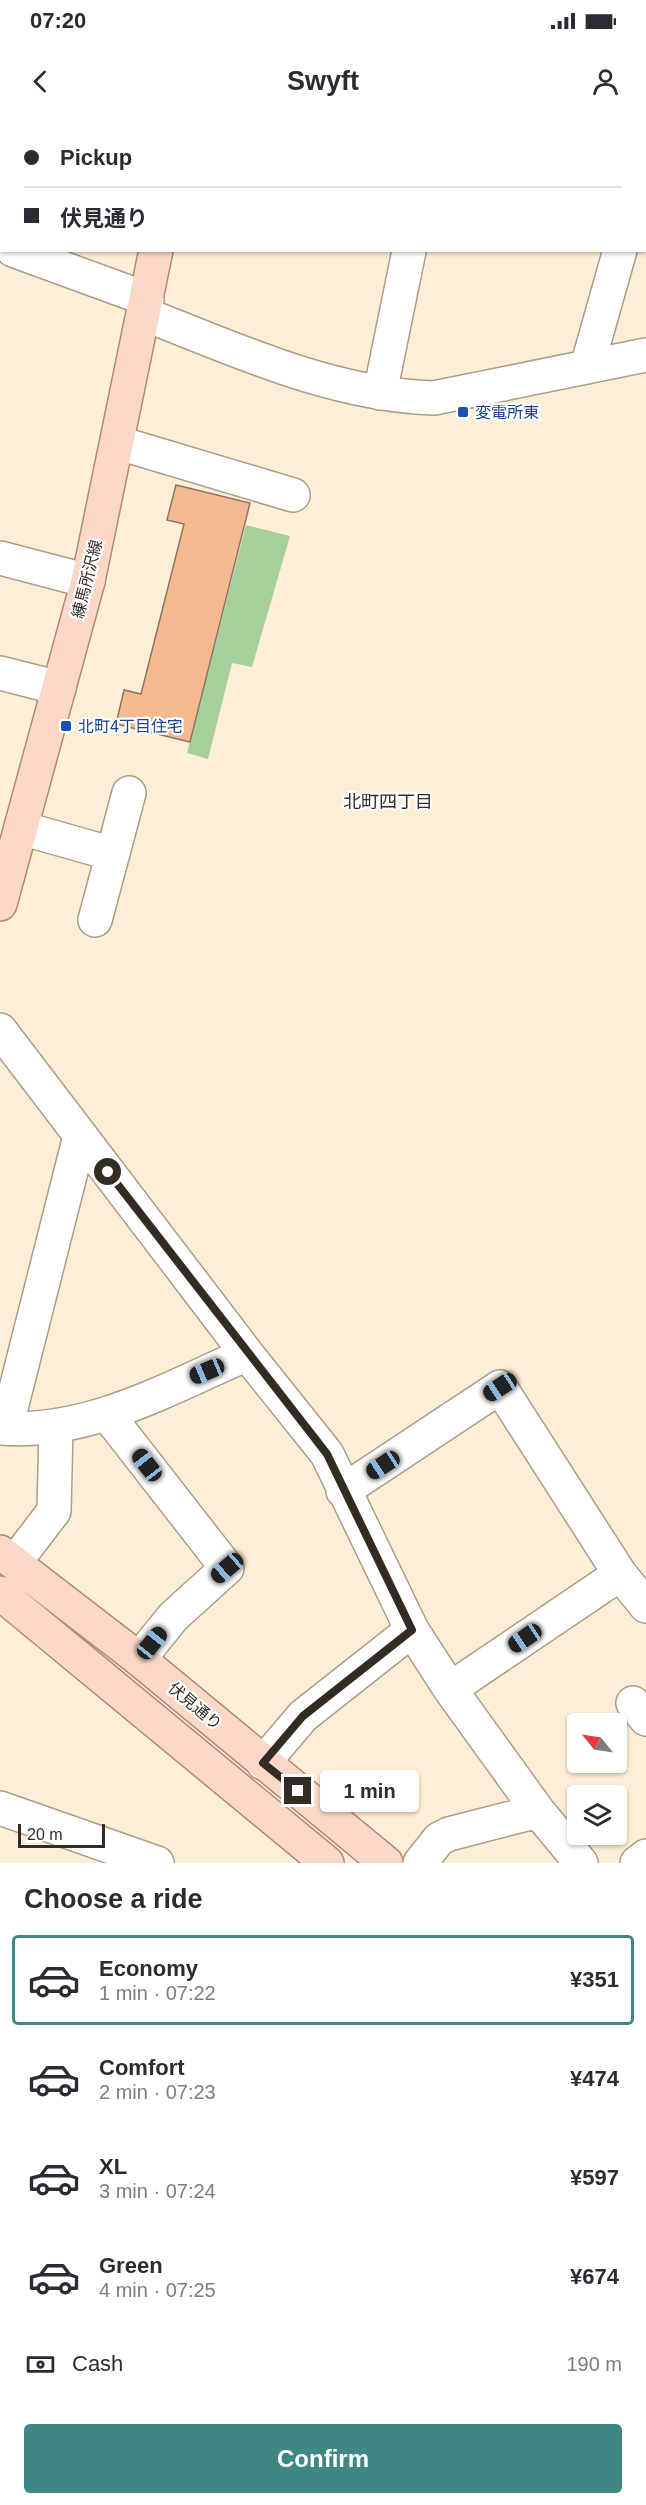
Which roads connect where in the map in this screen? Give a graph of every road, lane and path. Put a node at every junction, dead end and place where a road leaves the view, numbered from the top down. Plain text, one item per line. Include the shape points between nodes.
1 (18, 252) edge
2 (156, 252) edge
3 (409, 252) edge
4 (619, 252) edge
5 (145, 307) junction
6 (646, 356) edge
7 (587, 366) junction
8 (380, 393) junction
9 (118, 443) junction
10 (293, 495) dead end
11 (0, 558) edge
12 (88, 581) junction
13 (0, 673) edge
14 (59, 688) junction
15 (129, 793) dead end
16 (21, 828) junction
17 (113, 854) junction
18 (0, 904) edge
19 (95, 920) dead end
20 (0, 1030) edge
21 (80, 1136) junction
22 (247, 1354) junction
23 (107, 1414) junction
24 (3, 1428) edge
25 (56, 1428) junction
26 (343, 1491) junction
27 (8, 1557) edge
28 (620, 1574) junction
29 (0, 1593) edge
30 (646, 1606) edge
31 (412, 1630) junction
32 (139, 1659) junction
33 (450, 1689) junction
34 (263, 1763) junction
35 (0, 1808) edge
36 (538, 1811) junction
37 (646, 1856) edge
38 (142, 1860) edge
39 (327, 1863) edge
40 (386, 1863) edge
41 (420, 1863) edge
42 (582, 1863) edge
43 (638, 1863) edge

1 - 5 street
2 - 5 main road, 練馬所沢線
3 - 8 street
4 - 7 street
5 - 8 street via 256,358
5 - 9 main road, 練馬所沢線
6 - 7 street
7 - 8 street via 434,398
9 - 10 street
9 - 12 main road, 練馬所沢線
11 - 12 street
12 - 14 main road, 練馬所沢線
13 - 14 street
14 - 16 main road, 練馬所沢線
15 - 17 street
16 - 17 street
16 - 18 main road, 練馬所沢線
17 - 19 street
20 - 21 street
21 - 22 street
21 - 24 street
22 - 23 street
22 - 26 street via 327,1454
23 - 25 street
23 - 32 street via 227,1568 173,1617
24 - 25 street
25 - 27 street via 54,1511
26 - 28 street via 500,1387
26 - 31 street
27 - 32 main road, 伏見通り
28 - 30 street
28 - 33 street
29 - 39 main road
31 - 33 street
31 - 34 street via 303,1716
32 - 34 main road, 伏見通り
33 - 36 street
34 - 40 main road, 伏見通り
35 - 38 street
36 - 41 street via 449,1834 439,1839
36 - 42 street
37 - 43 street

